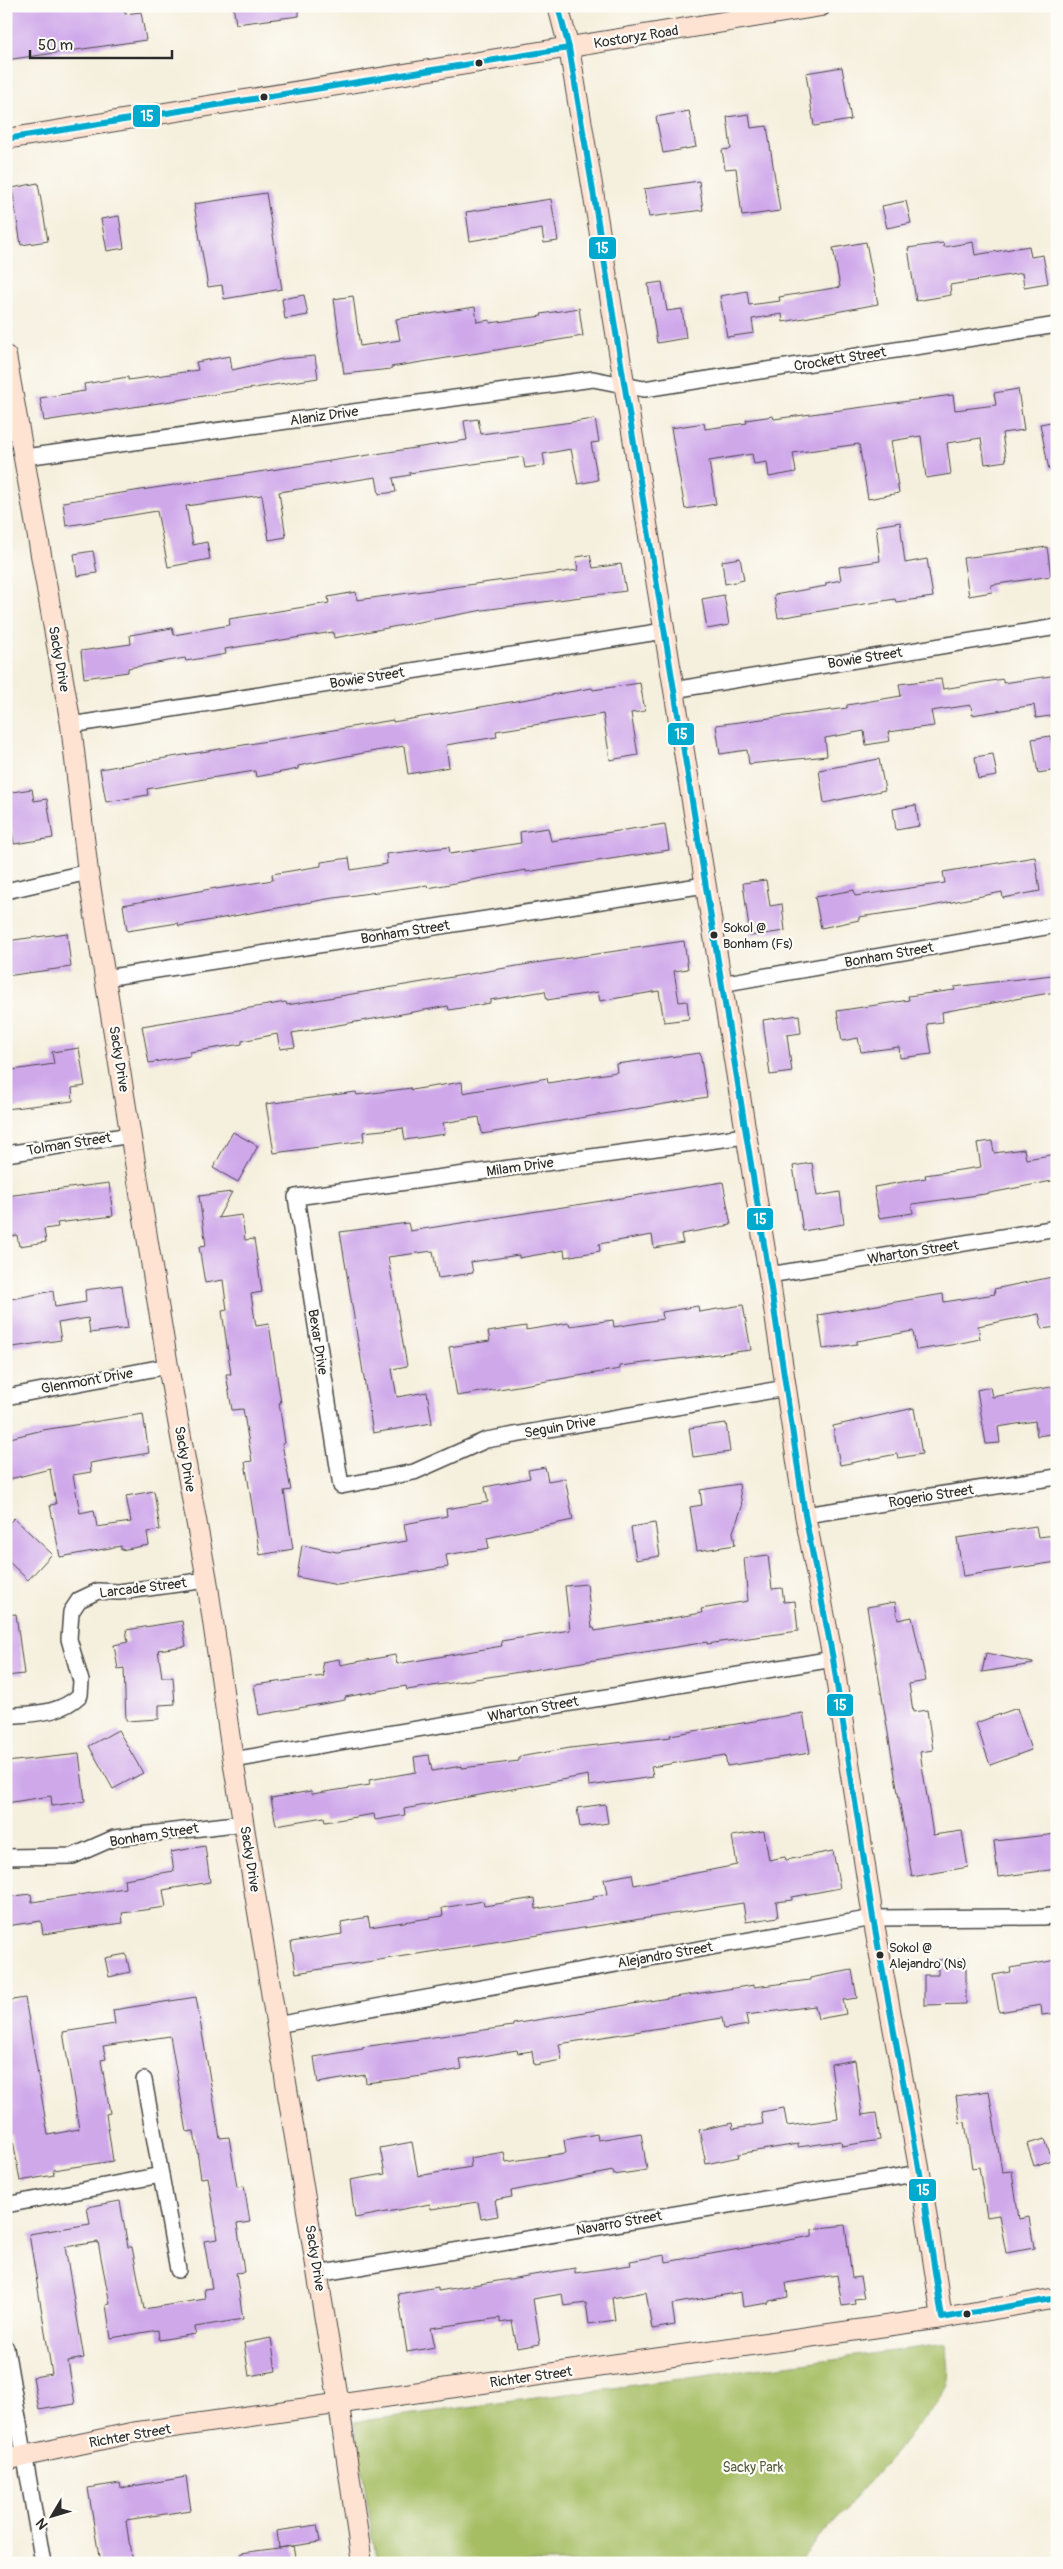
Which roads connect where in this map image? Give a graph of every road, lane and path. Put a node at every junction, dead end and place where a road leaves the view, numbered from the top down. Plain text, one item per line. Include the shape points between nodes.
1 (558, 6) edge
2 (821, 6) edge
3 (569, 48) junction
4 (6, 139) edge
5 (1057, 325) edge
6 (6, 356) edge
7 (623, 385) junction
8 (25, 457) junction
9 (1057, 627) edge
10 (664, 631) junction
11 (673, 690) junction
12 (70, 725) junction
13 (88, 872) junction
14 (705, 885) junction
15 (6, 891) edge
16 (1057, 925) edge
17 (105, 978) junction
18 (721, 984) junction
19 (131, 1135) junction
20 (745, 1136) junction
21 (6, 1154) edge
22 (296, 1197) joint
23 (1057, 1228) edge
24 (769, 1275) junction
25 (168, 1366) junction
26 (786, 1388) junction
27 (6, 1396) edge
28 (1057, 1477) edge
29 (341, 1486) joint
30 (805, 1515) junction
31 (207, 1580) junction
32 (832, 1659) junction
33 (6, 1716) edge
34 (233, 1760) junction
35 (244, 1822) junction
36 (6, 1856) edge
37 (1057, 1915) edge
38 (873, 1918) junction
39 (276, 2025) junction
40 (144, 2080) dead end
41 (920, 2173) junction
42 (161, 2175) junction
43 (6, 2205) edge
44 (178, 2270) dead end
45 (317, 2274) junction
46 (1057, 2298) edge
47 (942, 2318) junction
48 (6, 2348) edge
49 (339, 2405) junction
50 (15, 2459) edge
51 (43, 2563) edge
52 (362, 2563) edge

1 - 3 street
2 - 3 street, Kostoryz Road
3 - 4 street, Kostoryz Road
3 - 7 street
5 - 7 street, Crockett Street via 644,388
6 - 8 street, Sacky Drive
7 - 8 street, Alaniz Drive via 593,379
7 - 10 street
8 - 12 street, Sacky Drive
9 - 11 street, Bowie Street
10 - 11 street
10 - 12 street, Bowie Street
11 - 14 street
12 - 13 street, Sacky Drive
13 - 15 street
13 - 17 street, Sacky Drive
14 - 17 street, Bonham Street
14 - 18 street
16 - 18 street, Bonham Street
17 - 19 street, Sacky Drive
18 - 20 street
19 - 21 street, Tolman Street
19 - 25 street, Sacky Drive
20 - 22 street, Milam Drive
20 - 24 street
22 - 29 street, Bexar Drive
23 - 24 street, Wharton Street
24 - 26 street
25 - 27 street, Glenmont Drive
25 - 31 street, Sacky Drive
26 - 29 street, Seguin Drive via 486,1440 414,1472
26 - 30 street
28 - 30 street, Rogerio Street
30 - 32 street
31 - 33 street, Larcade Street via 98,1592 79,1600 70,1612 69,1639 81,1681 80,1695 69,1706
31 - 34 street, Sacky Drive
32 - 34 street, Wharton Street
32 - 38 street
34 - 35 street, Sacky Drive
35 - 36 street, Bonham Street via 114,1838 73,1856
35 - 39 street, Sacky Drive
37 - 38 street, Alejandro Street
38 - 39 street, Alejandro Street
38 - 41 street
39 - 45 street, Sacky Drive
40 - 42 street
41 - 45 street, Navarro Street
41 - 47 street
42 - 43 street
42 - 44 street
45 - 49 street, Sacky Drive
46 - 47 street, Richter Street
47 - 49 street, Richter Street
48 - 50 street
49 - 50 street, Richter Street via 131,2433
49 - 52 street, Sacky Drive
50 - 51 street

